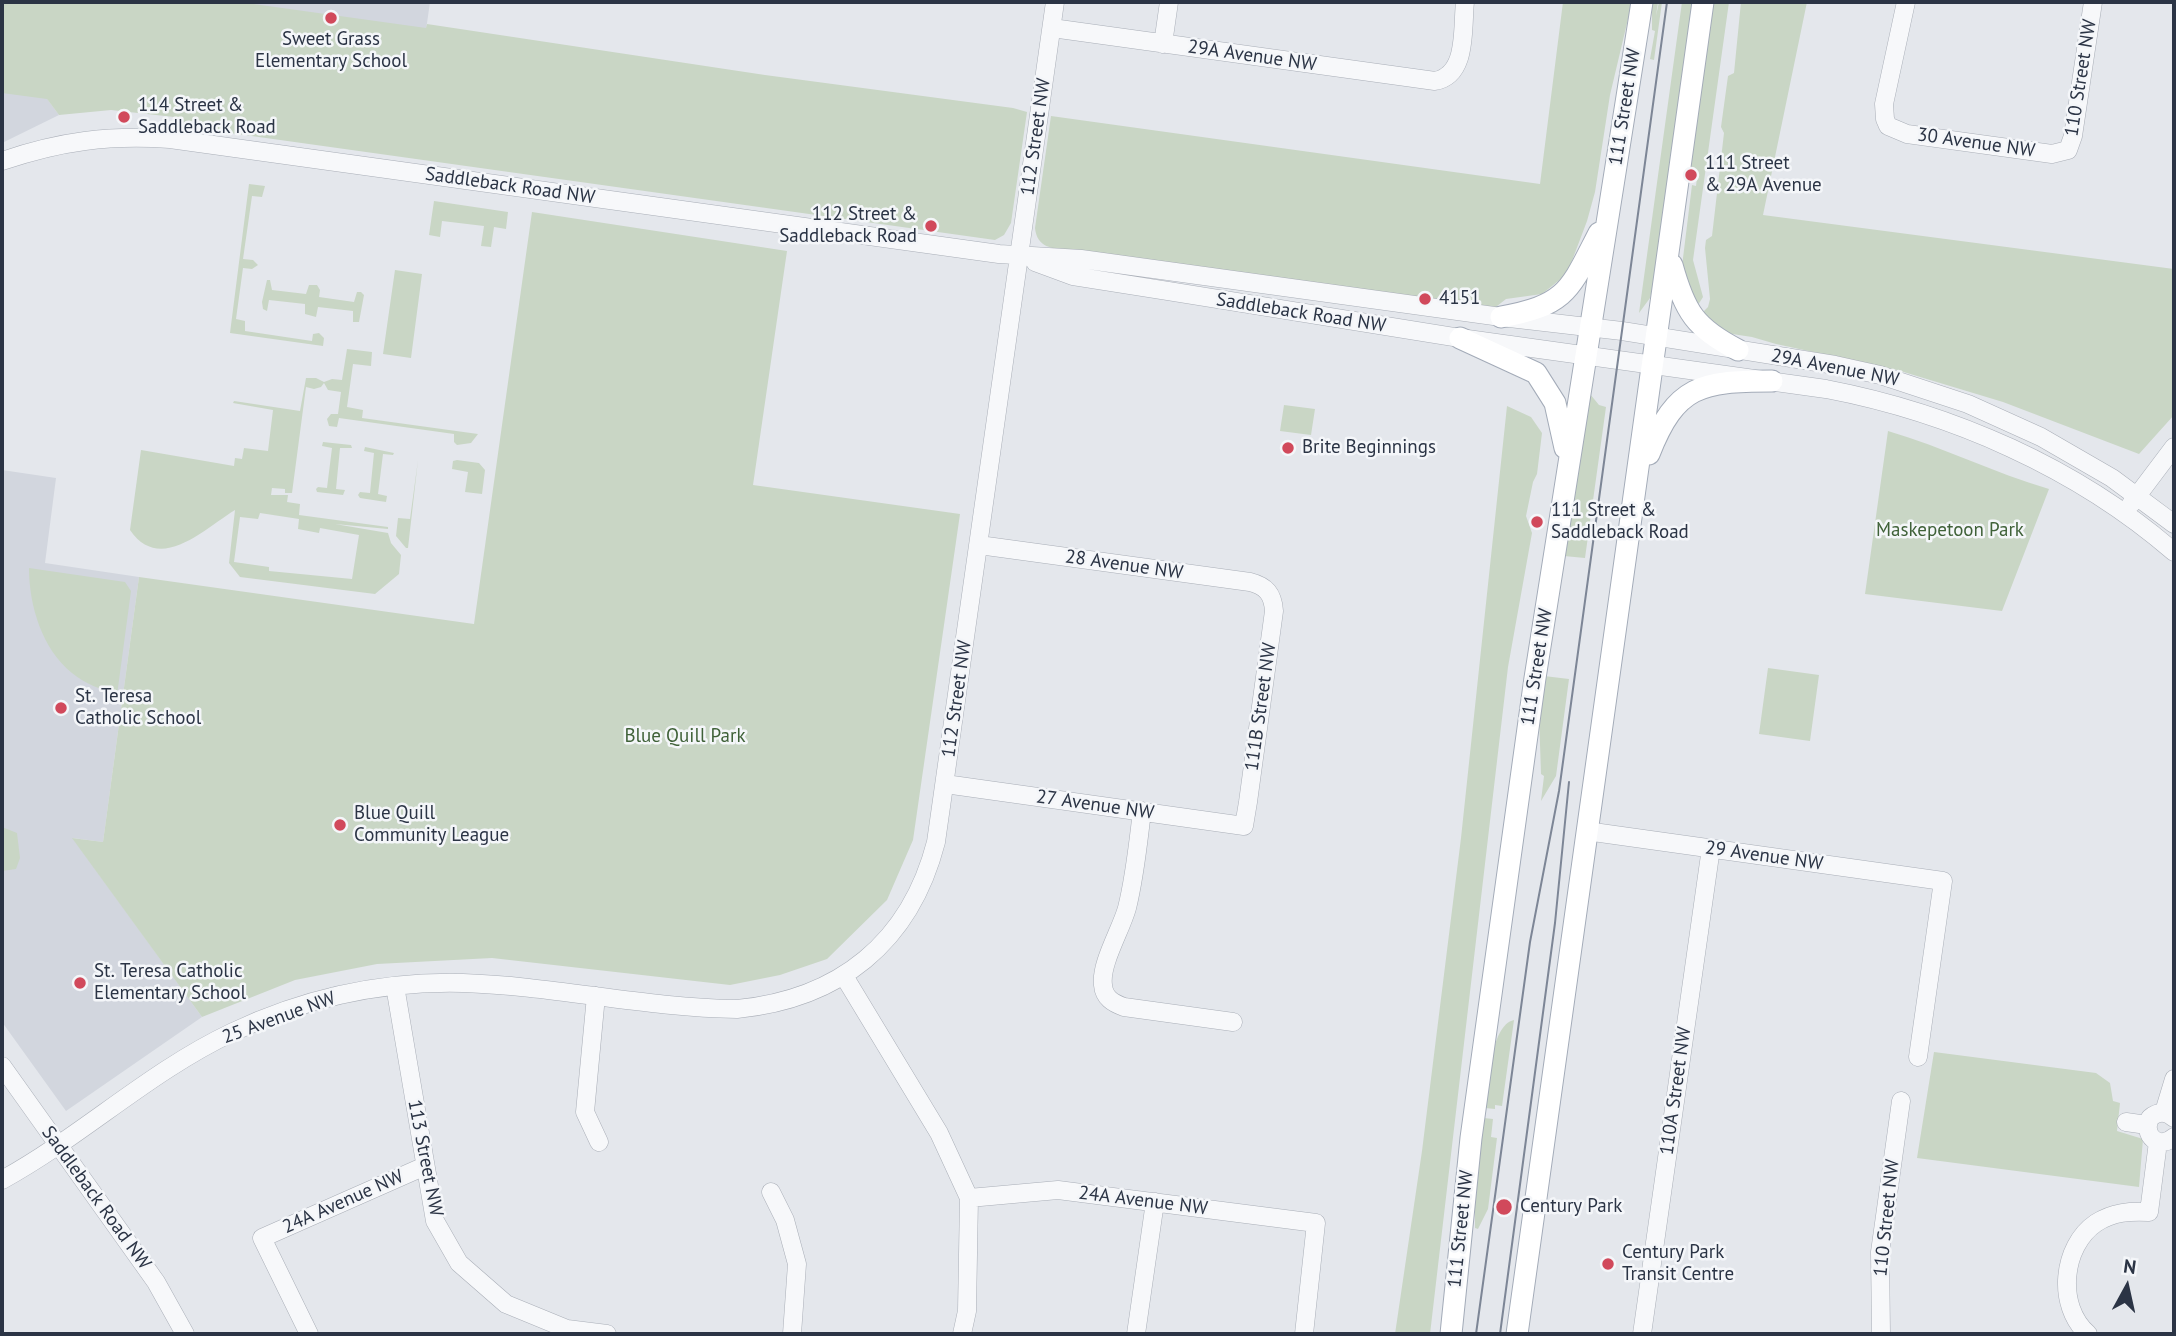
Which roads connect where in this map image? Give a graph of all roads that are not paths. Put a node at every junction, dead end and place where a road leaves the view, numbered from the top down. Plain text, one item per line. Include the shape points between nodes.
1 (1055, 2) edge
2 (1169, 2) edge
3 (1465, 2) edge
4 (1642, 2) edge
5 (1703, 2) edge
6 (1906, 2) edge
7 (2093, 2) edge
8 (1052, 28) junction
9 (1163, 44) junction
10 (2064, 152) joint
11 (2, 161) edge
12 (1608, 216) junction
13 (1669, 255) junction
14 (1019, 256) junction
15 (1501, 317) junction
16 (1591, 328) junction
17 (1658, 337) junction
18 (1460, 338) junction
19 (1738, 350) junction
20 (1586, 356) junction
21 (1653, 366) junction
22 (1772, 381) junction
23 (2174, 447) edge
24 (1568, 464) junction
25 (1636, 486) junction
26 (2137, 496) junction
27 (2124, 512) junction
28 (2174, 524) edge
29 (979, 545) junction
30 (2174, 552) edge
31 (1267, 590) joint
32 (945, 784) junction
33 (1142, 811) junction
34 (1244, 826) joint
35 (1586, 831) junction
36 (1711, 849) junction
37 (844, 976) junction
38 (395, 986) junction
39 (596, 996) junction
40 (1233, 1022) dead end
41 (1918, 1057) dead end
42 (2, 1066) edge
43 (2174, 1079) edge
44 (1901, 1101) dead end
45 (2169, 1115) edge
46 (2126, 1122) dead end
47 (2147, 1125) junction
48 (2166, 1140) edge
49 (599, 1142) dead end
50 (58, 1145) junction
51 (425, 1166) junction
52 (2, 1180) edge
53 (771, 1192) dead end
54 (969, 1198) junction
55 (1155, 1202) junction
56 (185, 1334) edge
57 (309, 1334) edge
58 (607, 1334) edge
59 (792, 1334) edge
60 (962, 1334) edge
61 (1136, 1334) edge
62 (1304, 1334) edge
63 (1451, 1334) edge
64 (1517, 1334) edge
65 (1642, 1334) edge
66 (1881, 1334) edge
67 (2088, 1334) edge

1 - 8 street, 112 Street NW
2 - 9 street
3 - 9 street, 29A Avenue NW via 1459,60 1441,80
4 - 12 main road, 111 Street NW
5 - 13 main road
6 - 10 street, 30 Avenue NW via 1884,104 1888,126 1907,134
7 - 10 street, 110 Street NW via 2073,136
8 - 9 street, 29A Avenue NW
8 - 14 street, 112 Street NW
11 - 14 street, Saddleback Road NW via 72,141 170,139
12 - 15 main road via 1573,285 1552,302
12 - 16 main road, 111 Street NW
13 - 17 main road
13 - 19 main road via 1680,295 1692,316 1712,336
14 - 15 street, Saddleback Road NW via 1081,259
14 - 18 street, Saddleback Road NW via 1073,276
14 - 29 street, 112 Street NW
15 - 16 street, Saddleback Road NW
16 - 17 street, 29A Avenue NW
16 - 20 main road, 111 Street NW
17 - 19 street, 29A Avenue NW
17 - 21 main road
18 - 20 street, Saddleback Road NW
18 - 24 main road via 1536,373 1555,403
19 - 26 street, 29A Avenue NW via 1880,374 1926,389 2053,443
20 - 21 street, 29A Avenue NW
20 - 24 main road, 111 Street NW
21 - 22 street, 29A Avenue NW
21 - 25 main road
22 - 25 main road via 1720,383 1682,400 1668,413
22 - 27 street, 29A Avenue NW via 1857,396 1959,428 2055,470
23 - 26 street
24 - 63 main road, 111 Street NW via 1473,1126
25 - 35 main road
26 - 27 street
26 - 28 street, 29A Avenue NW
27 - 30 street, 29A Avenue NW
29 - 31 street, 28 Avenue NW via 1250,582
29 - 32 street, 112 Street NW
31 - 34 street, 111B Street NW via 1274,611
32 - 33 street, 27 Avenue NW
32 - 37 street, 112 Street NW via 936,842 917,897 882,944
33 - 34 street, 27 Avenue NW
33 - 40 street via 1126,910 1103,977 1105,993 1124,1007
35 - 36 street, 29 Avenue NW
35 - 64 main road
36 - 41 street, 29 Avenue NW via 1943,881
36 - 65 street, 110A Street NW
37 - 39 street, 25 Avenue NW via 800,997 737,1009
37 - 54 street via 939,1133
38 - 39 street, 25 Avenue NW via 487,984
38 - 50 street, 25 Avenue NW via 305,1004 234,1031 170,1067
38 - 51 street, 113 Street NW
39 - 49 street via 585,1112
42 - 50 street, Saddleback Road NW
43 - 45 street
44 - 66 street, 110 Street NW via 1880,1251
45 - 47 street via 2154,1115
46 - 47 street
47 - 48 street via 2150,1137
48 - 67 street via 2149,1212 2113,1214 2095,1224 2079,1239 2072,1256 2066,1278 2068,1298
50 - 52 street, 25 Avenue NW
50 - 56 street, Saddleback Road NW via 156,1282
51 - 57 street, 24A Avenue NW via 262,1238
51 - 58 street, 113 Street NW via 435,1221 459,1264 506,1304 567,1329
53 - 59 street via 785,1220 797,1264
54 - 55 street, 24A Avenue NW via 1058,1190
54 - 60 street via 967,1311
55 - 61 street
55 - 62 street, 24A Avenue NW via 1316,1223

